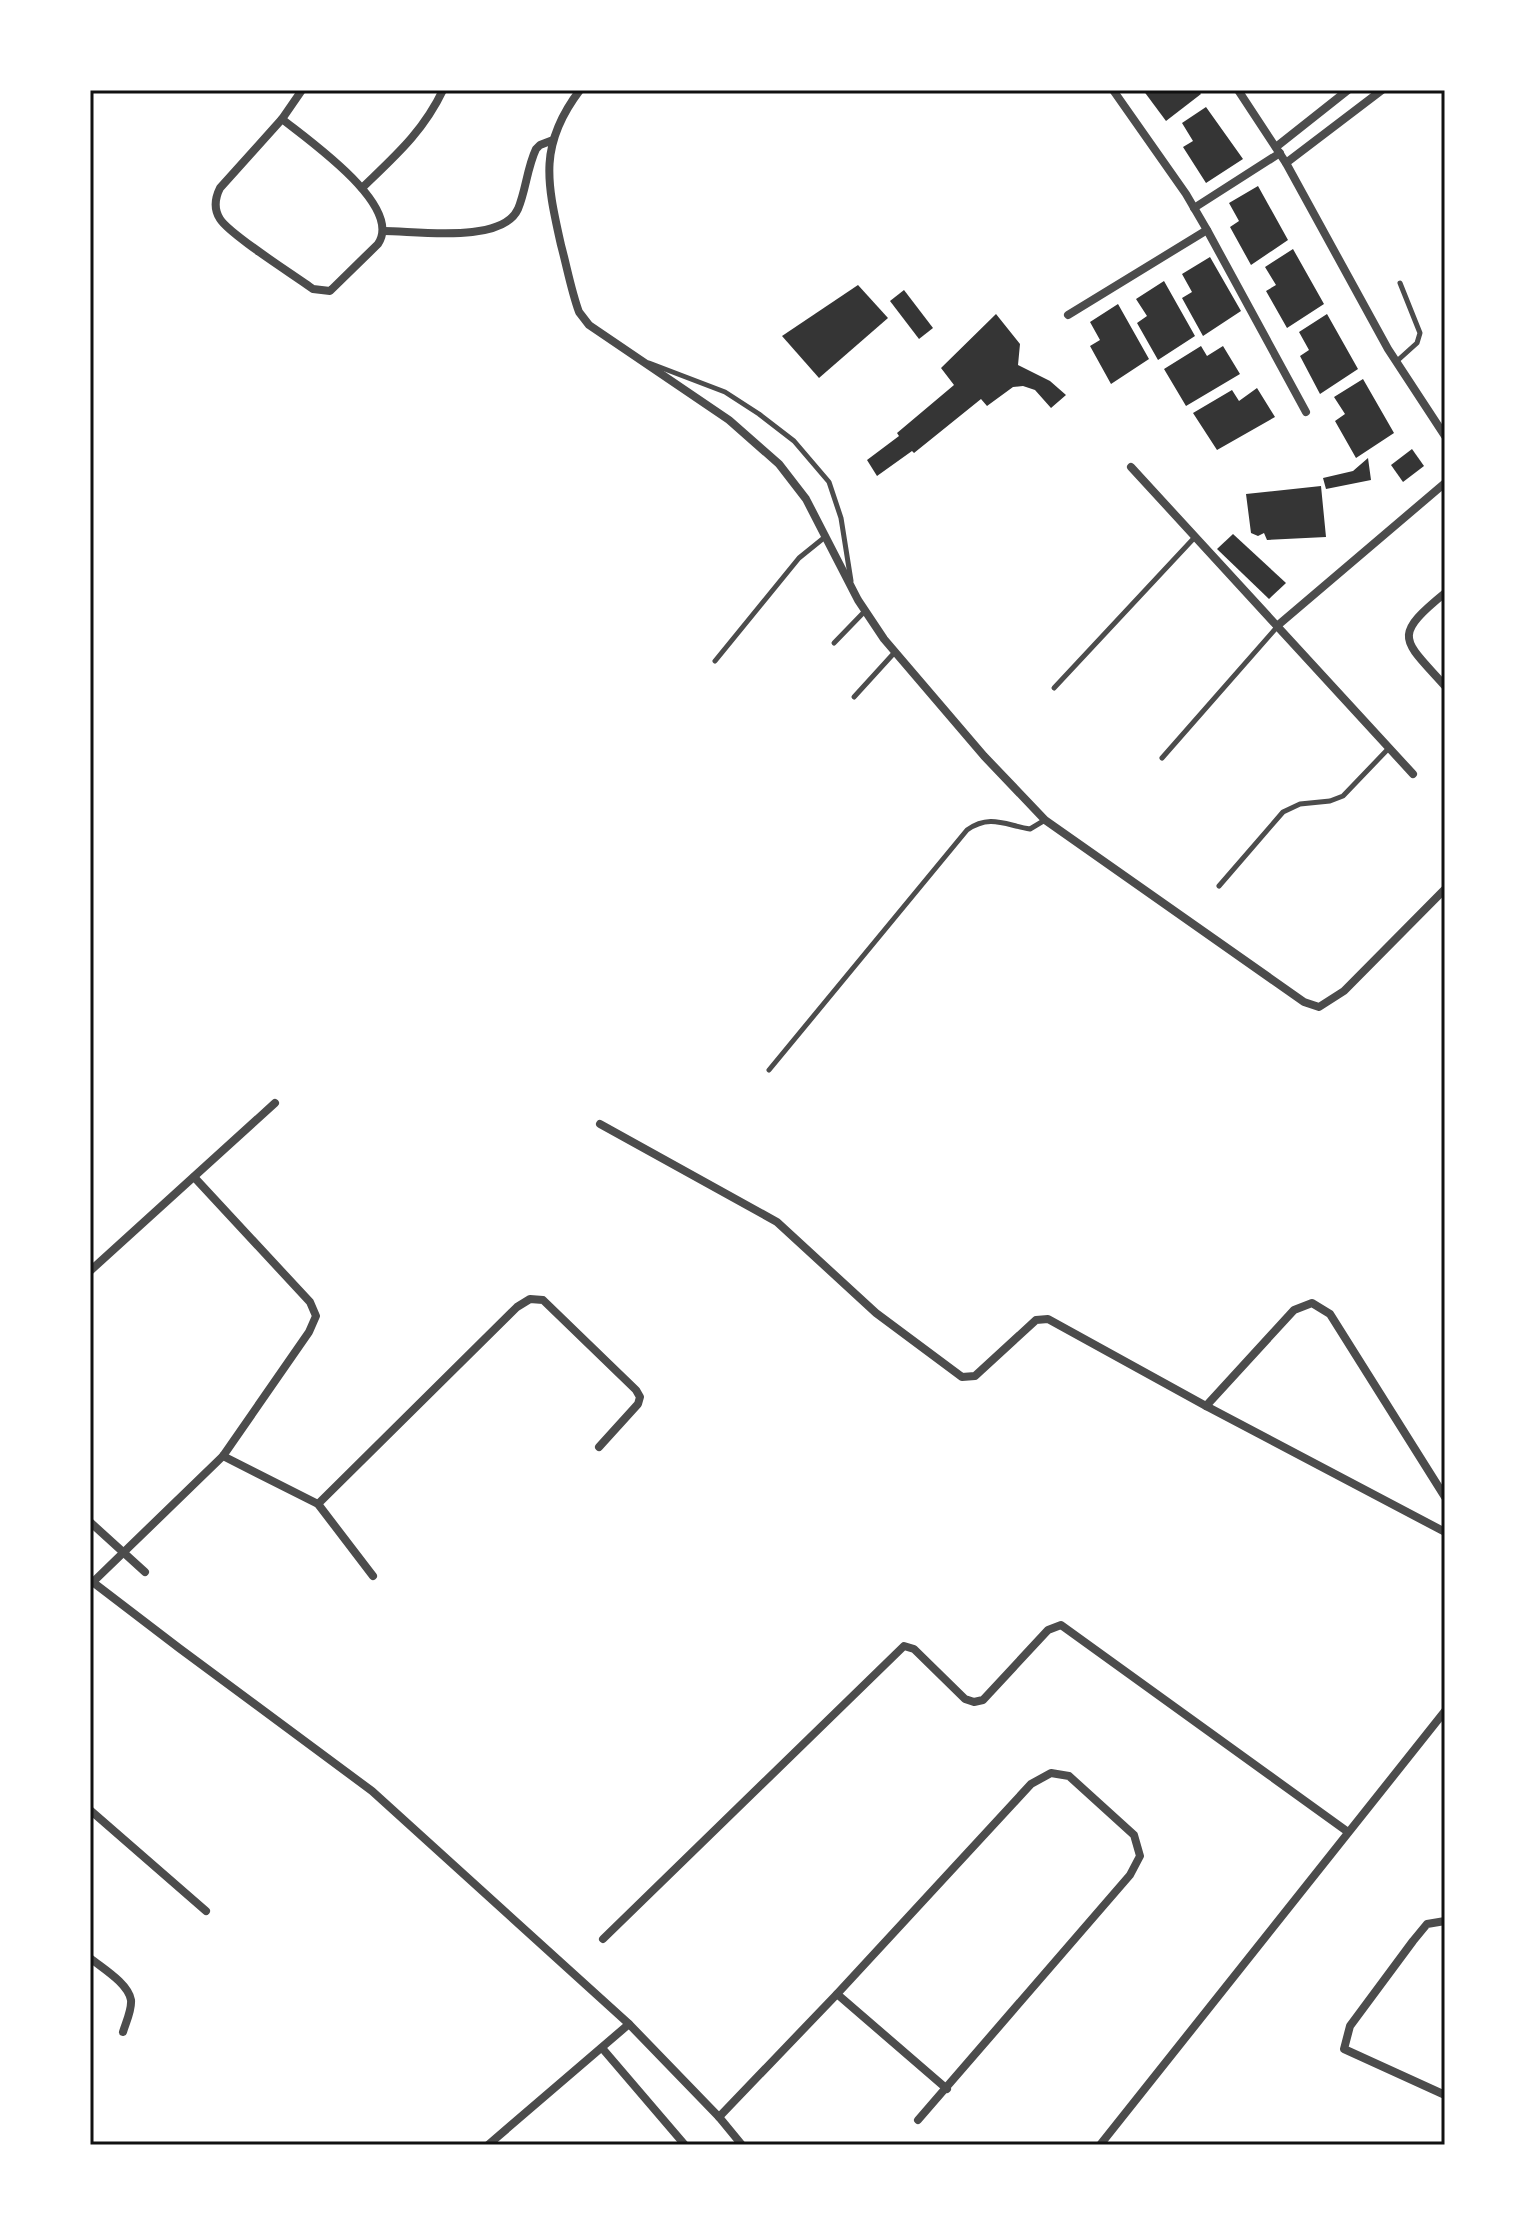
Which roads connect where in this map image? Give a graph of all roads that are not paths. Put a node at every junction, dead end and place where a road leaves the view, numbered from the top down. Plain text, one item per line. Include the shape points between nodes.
1 (302, 90) edge
2 (443, 90) edge
3 (580, 90) edge
4 (1113, 90) edge
5 (1238, 90) edge
6 (1348, 90) edge
7 (1382, 90) edge
8 (282, 119) junction
9 (553, 140) junction
10 (1278, 150) junction
11 (1286, 163) junction
12 (362, 188) junction
13 (1194, 208) junction
14 (1207, 230) junction
15 (384, 231) junction
16 (1400, 283) dead end
17 (1068, 315) dead end
18 (637, 358) junction
19 (1396, 361) junction
20 (1306, 412) dead end
21 (1445, 436) edge
22 (1131, 467) dead end
23 (1445, 483) edge
24 (826, 537) junction
25 (1195, 537) junction
26 (852, 588) junction
27 (1445, 593) edge
28 (865, 611) junction
29 (1277, 626) junction
30 (834, 643) dead end
31 (895, 652) junction
32 (715, 661) dead end
33 (1445, 686) edge
34 (1054, 688) dead end
35 (854, 697) dead end
36 (1389, 747) junction
37 (1162, 758) dead end
38 (1413, 774) dead end
39 (1045, 820) junction
40 (1219, 886) dead end
41 (1445, 889) edge
42 (769, 1070) dead end
43 (275, 1103) dead end
44 (600, 1124) dead end
45 (194, 1177) junction
46 (90, 1271) edge
47 (1206, 1406) junction
48 (599, 1447) dead end
49 (223, 1456) junction
50 (1445, 1497) edge
51 (318, 1504) junction
52 (90, 1522) edge
53 (1445, 1532) edge
54 (123, 1552) junction
55 (145, 1572) dead end
56 (373, 1576) dead end
57 (92, 1581) edge
58 (1445, 1711) edge
59 (90, 1810) edge
60 (1348, 1832) junction
61 (206, 1911) dead end
62 (1445, 1921) edge
63 (603, 1939) dead end
64 (90, 1958) edge
65 (837, 1994) junction
66 (629, 2024) junction
67 (123, 2032) dead end
68 (602, 2048) junction
69 (947, 2089) junction
70 (1445, 2095) edge
71 (719, 2117) junction
72 (918, 2120) dead end
73 (488, 2145) edge
74 (685, 2145) edge
75 (742, 2145) edge
76 (1100, 2145) edge

1 - 8 street
2 - 12 street via 425,124
3 - 9 street
4 - 13 street
5 - 10 street
6 - 10 street
7 - 11 street
8 - 12 street
8 - 15 street via 220,188 216,206 223,223 324,292 339,285
9 - 15 street via 536,149 510,221 466,232
9 - 18 street via 548,176 552,203 579,312
10 - 11 street
10 - 13 street
11 - 19 street
12 - 15 street
13 - 14 street
14 - 17 street
14 - 20 street
16 - 19 lane via 1420,333 1417,343
18 - 24 street via 763,448 806,499
18 - 26 lane via 725,392 794,441 829,482 841,518
19 - 21 street
22 - 25 street
23 - 29 street
24 - 26 street
24 - 32 lane via 799,558
25 - 29 street
25 - 34 lane
26 - 28 street
27 - 33 street via 1417,616 1409,631 1412,648
28 - 30 lane
28 - 31 street
29 - 36 street
29 - 37 lane
31 - 35 lane
31 - 39 street
36 - 38 street
36 - 40 lane via 1343,796 1283,812
39 - 41 street via 1304,1002 1319,1007 1344,991
39 - 42 lane via 1030,829 980,821 967,830
43 - 45 street
44 - 47 street via 777,1222 876,1313 962,1377 975,1376 1036,1320 1048,1319
45 - 46 street
45 - 49 street via 310,1302 316,1316
47 - 50 street via 1294,1310 1312,1303 1330,1314
47 - 53 street
48 - 51 street via 640,1397 543,1300 530,1299
49 - 51 street
49 - 54 street
51 - 56 street
52 - 54 street
54 - 55 street
54 - 57 street
57 - 66 street via 372,1791
58 - 60 street
59 - 61 street
60 - 63 street via 1061,1625 1048,1630 983,1700 974,1702 904,1646
60 - 76 street
62 - 70 street via 1427,1924 1413,1941 1350,2026 1344,2049
64 - 67 street via 130,1996
65 - 69 street
65 - 69 street via 1031,1784 1051,1773 1069,1776 1134,1835 1140,1856 1130,1875
65 - 71 street
66 - 68 street
66 - 71 street
68 - 73 street
68 - 74 street
69 - 72 street
71 - 75 street

